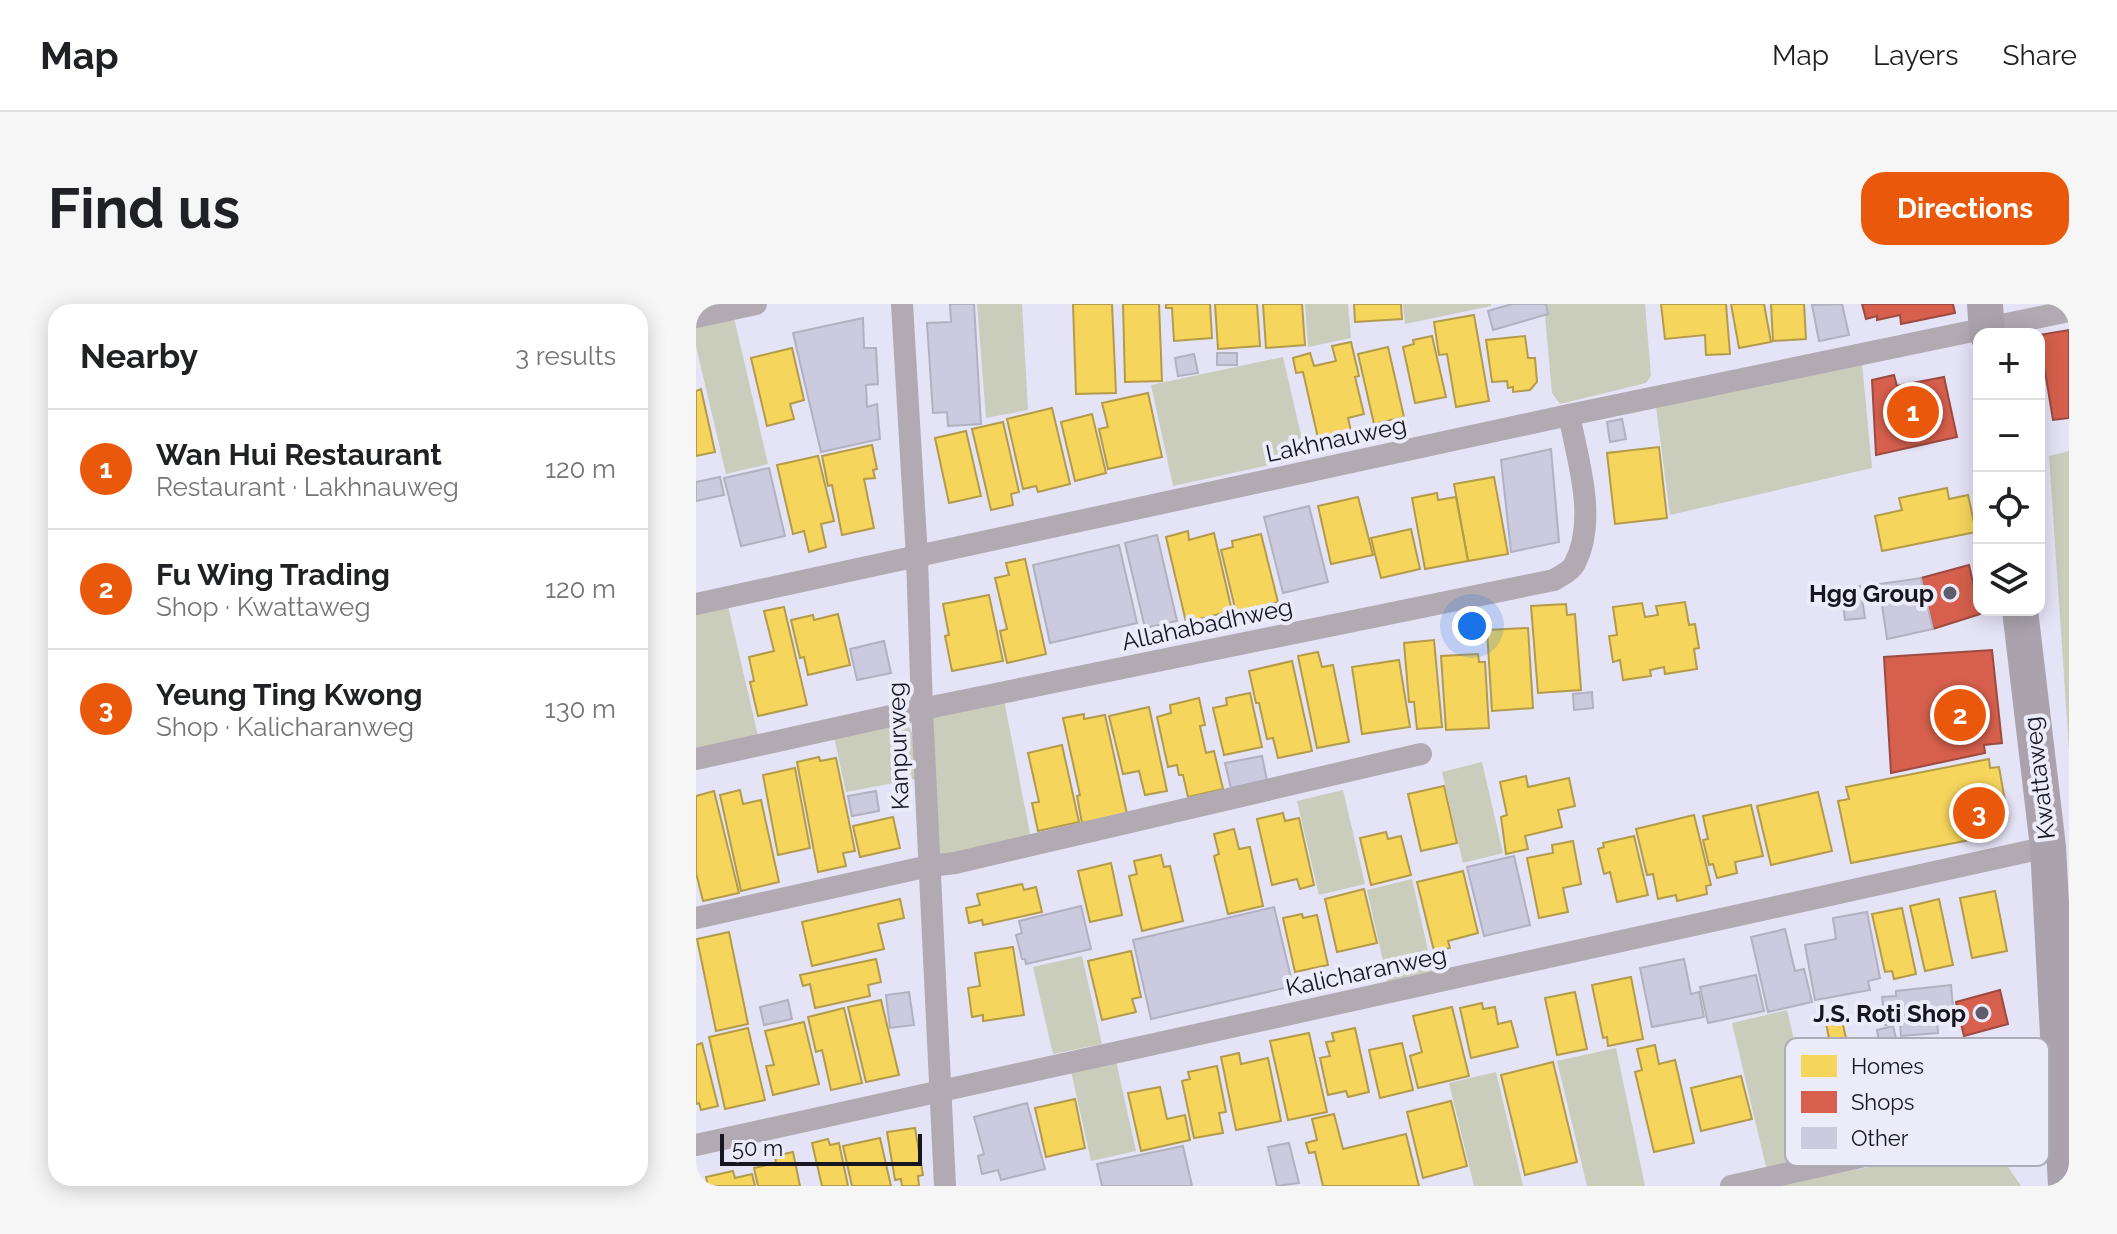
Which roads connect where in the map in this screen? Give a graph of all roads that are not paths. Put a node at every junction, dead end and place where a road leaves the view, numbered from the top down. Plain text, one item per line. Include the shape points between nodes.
1 (756, 304) edge
2 (902, 304) edge
3 (2069, 311) edge
4 (696, 317) edge
5 (1986, 322) edge
6 (1569, 415) junction
7 (917, 557) junction
8 (696, 604) edge
9 (2021, 616) edge
10 (922, 709) junction
11 (1421, 754) dead end
12 (696, 759) edge
13 (2048, 847) junction
14 (929, 866) junction
15 (696, 918) edge
16 (941, 1091) junction
17 (2062, 1112) junction
18 (2049, 1115) edge
19 (696, 1145) edge
20 (1820, 1166) edge
21 (945, 1186) edge
22 (1731, 1186) edge
23 (2066, 1186) edge

1 - 4 street
2 - 7 street, Kanpurweg
3 - 5 street, Lakhnauweg
5 - 6 street, Lakhnauweg
6 - 7 street, Lakhnauweg
6 - 10 street, Allahabadhweg via 1583,488 1585,535 1573,568 1554,580
7 - 8 street, Lakhnauweg
7 - 10 street, Kanpurweg
9 - 13 main road, Kwattaweg
10 - 12 street, Allahabadhweg
10 - 14 street, Kanpurweg
11 - 14 street
13 - 16 street, Kalicharanweg
13 - 17 main road, Kwattaweg
14 - 15 street
14 - 16 street, Kanpurweg
16 - 19 street, Kalicharanweg
16 - 21 street, Kanpurweg
17 - 18 street
17 - 23 main road, Kwattaweg
20 - 22 street

